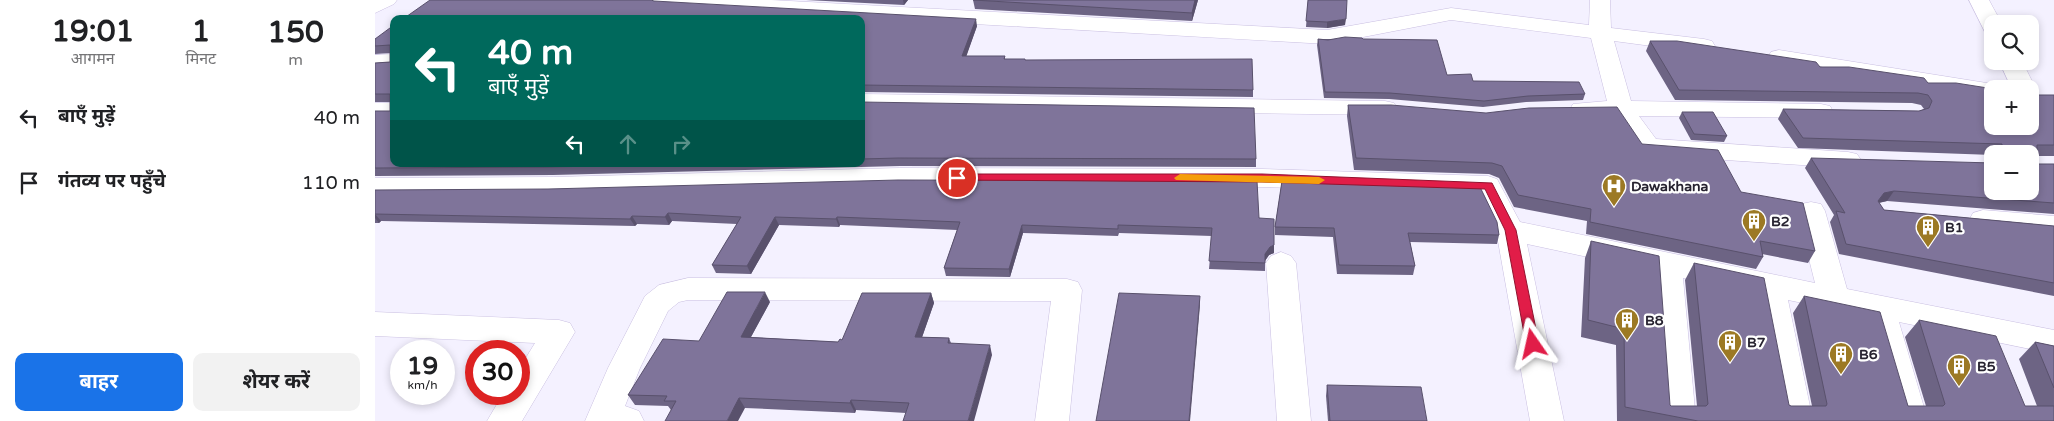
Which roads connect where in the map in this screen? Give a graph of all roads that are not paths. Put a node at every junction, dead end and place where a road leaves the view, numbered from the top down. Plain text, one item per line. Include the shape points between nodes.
1 (387, 0) edge
2 (657, 0) edge
3 (1600, 0) edge
4 (1979, 0) edge
5 (779, 4) edge
6 (375, 7) edge
7 (1450, 7) edge
8 (1987, 15) edge
9 (1600, 32) junction
10 (1727, 50) edge
11 (1757, 54) edge
12 (390, 61) edge
13 (375, 62) edge
14 (1984, 90) edge
15 (865, 101) edge
16 (1621, 108) junction
17 (375, 110) edge
18 (390, 110) edge
19 (1408, 110) edge
20 (1555, 110) edge
21 (1844, 111) edge
22 (1874, 161) edge
23 (375, 187) edge
24 (1811, 211) dead end
25 (1956, 218) edge
26 (2054, 226) edge
27 (1510, 230) junction
28 (1281, 263) dead end
29 (1667, 264) junction
30 (1771, 285) junction
31 (1834, 298) junction
32 (1879, 307) junction
33 (375, 324) edge
34 (2054, 342) edge
35 (611, 420) edge
36 (504, 421) edge
37 (1052, 421) edge
38 (1294, 421) edge
39 (1547, 421) edge
40 (1679, 421) edge
41 (1796, 421) edge
42 (1911, 421) edge

1 - 6 street
2 - 5 street
3 - 9 street
4 - 8 street
5 - 7 street via 1327,37
7 - 9 street
9 - 10 street
9 - 16 street
11 - 14 street
12 - 13 street
15 - 19 street
16 - 20 street
16 - 21 street
16 - 22 street via 1648,147
17 - 18 street
23 - 27 street via 900,178 1262,178 1488,185
24 - 31 street
25 - 26 street
27 - 29 street
27 - 39 street
28 - 38 street
29 - 30 street
29 - 40 street
30 - 31 street
30 - 41 street
31 - 32 street
32 - 34 street via 1996,343
32 - 42 street
33 - 36 street via 559,332
35 - 37 street via 624,368 656,304 670,293 688,289 1067,290

